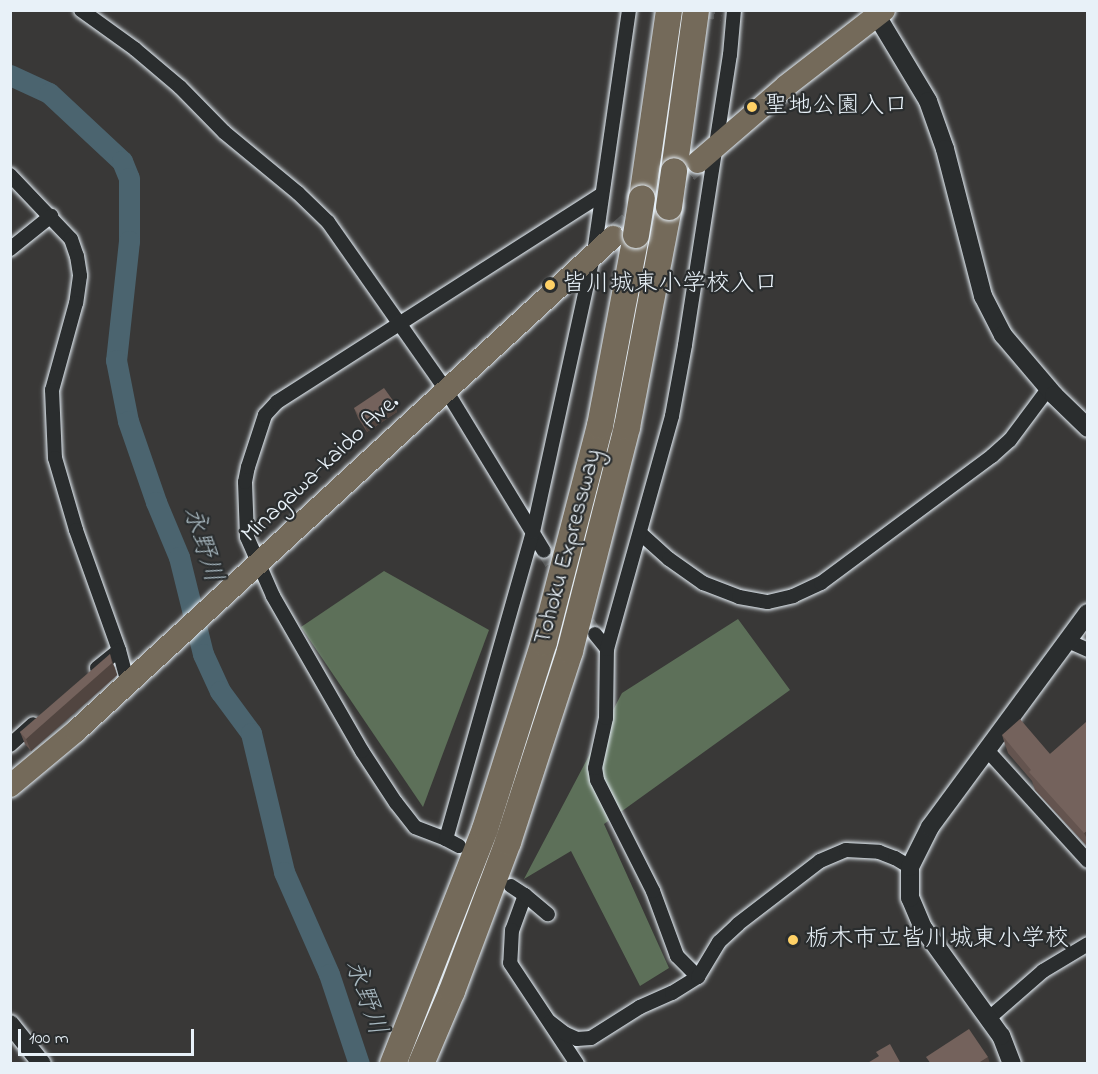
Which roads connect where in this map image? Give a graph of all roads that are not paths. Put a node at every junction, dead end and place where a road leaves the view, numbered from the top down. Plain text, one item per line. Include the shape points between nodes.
1 (81, 10) edge
2 (629, 10) edge
3 (669, 10) edge
4 (696, 10) edge
5 (730, 13) edge
6 (881, 13) edge
7 (714, 147) junction
8 (698, 162) tunnel mouth
9 (10, 176) edge
10 (601, 195) junction
11 (51, 216) junction
12 (624, 236) junction
13 (10, 249) edge
14 (594, 253) junction
15 (400, 324) junction
16 (1048, 389) junction
17 (446, 390) junction
18 (1088, 428) edge
19 (533, 532) junction
20 (640, 533) junction
21 (544, 551) tunnel mouth
22 (256, 566) junction
23 (1088, 613) edge
24 (595, 634) tunnel mouth
25 (1068, 641) junction
26 (607, 649) junction
27 (119, 650) junction
28 (1088, 650) edge
29 (132, 679) junction
30 (83, 681) edge
31 (46, 712) edge
32 (10, 746) edge
33 (986, 749) junction
34 (10, 786) edge
35 (446, 839) junction
36 (459, 846) dead end
37 (1088, 861) edge
38 (910, 867) junction
39 (511, 886) dead end
40 (525, 894) junction
41 (548, 914) dead end
42 (1088, 944) edge
43 (698, 977) junction
44 (988, 1019) junction
45 (550, 1022) junction
46 (10, 1024) edge
47 (42, 1064) edge
48 (393, 1064) edge
49 (421, 1064) edge
50 (578, 1064) edge
51 (1012, 1064) edge

1 - 15 street via 180,87 224,132 312,206 328,222
2 - 10 street
3 - 12 highway, Tohoku Expressway, bridge via 642,198
4 - 49 highway, Tohoku Expressway, bridge via 669,207 606,519 535,764
5 - 7 street via 730,55
6 - 7 main road
6 - 16 street via 928,101 945,149 983,296 1003,335
7 - 8 main road
7 - 20 street via 672,416
9 - 11 street
10 - 14 street
10 - 15 street
11 - 13 street
11 - 27 street via 71,239 80,276 52,390 55,458
12 - 14 main road, Minagawa-kaido Ave.
12 - 48 highway, Tohoku Expressway via 614,359 579,514 520,720 460,895
14 - 17 main road, Minagawa-kaido Ave.
14 - 19 street
15 - 17 street
15 - 22 street via 276,402 266,415 245,482 247,537
16 - 18 street
16 - 20 street via 1010,440 992,456 821,583 794,596 768,602 738,597 703,583
17 - 19 street
17 - 22 main road, Minagawa-kaido Ave.
19 - 21 street
19 - 35 street
20 - 26 street
22 - 29 main road, Minagawa-kaido Ave.
22 - 35 street via 396,803 415,827
23 - 25 street
24 - 26 street
25 - 28 street
25 - 33 street
26 - 43 street via 606,718 597,755 597,780 653,891 677,956
27 - 29 street
27 - 30 street
29 - 34 main road, Minagawa-kaido Ave.
31 - 32 street
33 - 37 street
33 - 38 street via 930,827
35 - 36 street
38 - 43 street via 866,850 846,849 820,861 738,924 720,942
38 - 44 street via 910,898 923,928
39 - 40 street
40 - 41 street
40 - 45 street via 512,930 510,963
42 - 44 street via 1043,971
43 - 45 street via 591,1038 577,1039
44 - 51 street via 1001,1035
45 - 50 street
46 - 47 street

